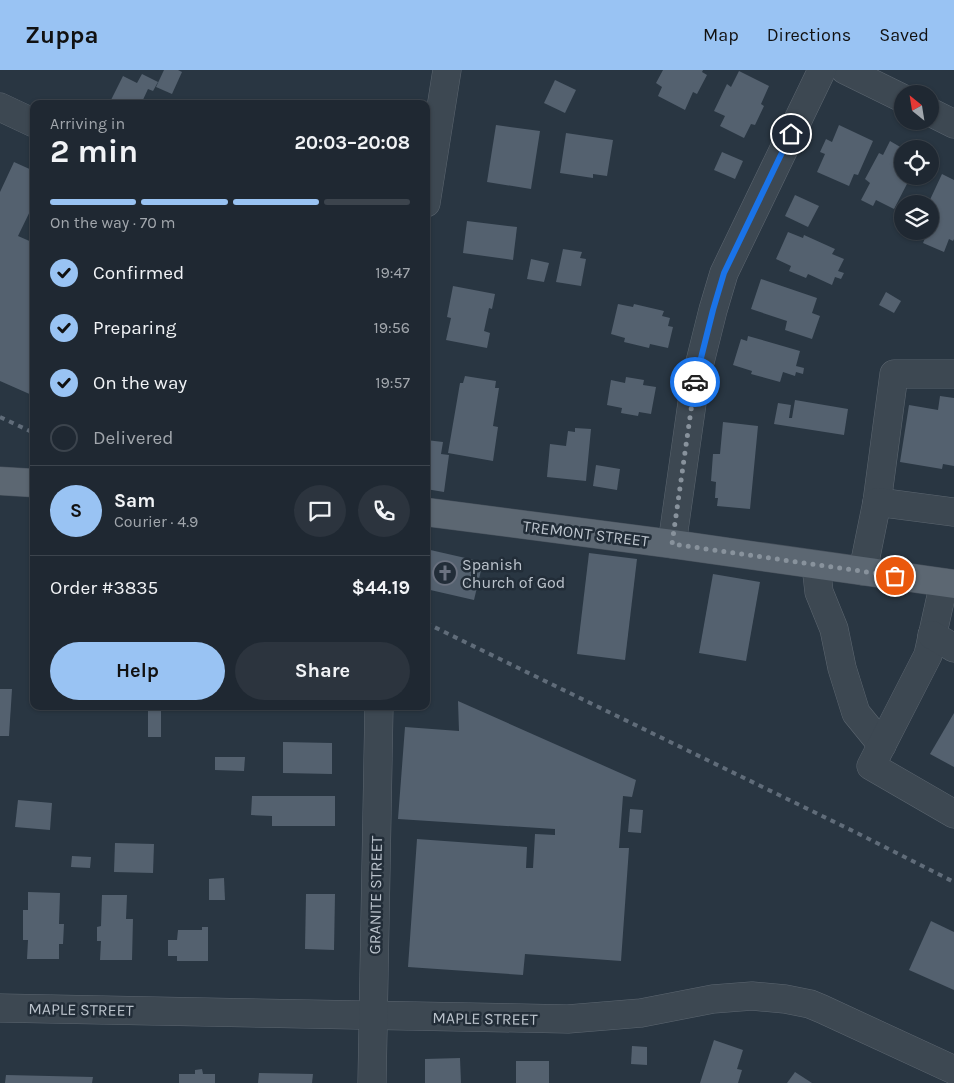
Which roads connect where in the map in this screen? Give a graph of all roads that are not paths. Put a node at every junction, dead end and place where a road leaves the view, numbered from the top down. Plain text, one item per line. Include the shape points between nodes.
1 (447, 70) edge
2 (822, 70) edge
3 (849, 71) edge
4 (894, 94) edge
5 (0, 107) edge
6 (939, 116) edge
7 (30, 121) edge
8 (954, 124) edge
9 (430, 178) edge
10 (954, 374) edge
11 (0, 481) edge
12 (30, 483) edge
13 (877, 502) junction
14 (954, 512) edge
15 (430, 513) edge
16 (672, 544) junction
17 (816, 564) junction
18 (862, 571) junction
19 (949, 583) edge
20 (943, 641) edge
21 (379, 710) edge
22 (882, 745) junction
23 (954, 814) edge
24 (0, 1008) edge
25 (373, 1015) junction
26 (954, 1070) edge
27 (372, 1083) edge

1 - 9 street
2 - 16 street via 724,273 695,382
3 - 4 street
5 - 7 street
6 - 8 street
10 - 13 street via 894,374
11 - 12 main road
13 - 14 street
13 - 18 street
15 - 16 main road, TREMONT STREET
16 - 17 main road, TREMONT STREET
17 - 18 main road, TREMONT STREET
17 - 22 street via 819,592 834,629 856,713
18 - 19 main road, TREMONT STREET
19 - 20 street
20 - 22 street via 928,655
21 - 25 street, GRANITE STREET
22 - 23 street via 872,766
24 - 25 street, MAPLE STREET
25 - 26 street, MAPLE STREET via 597,1018 713,999 772,997 810,1004
25 - 27 street, GRANITE STREET

